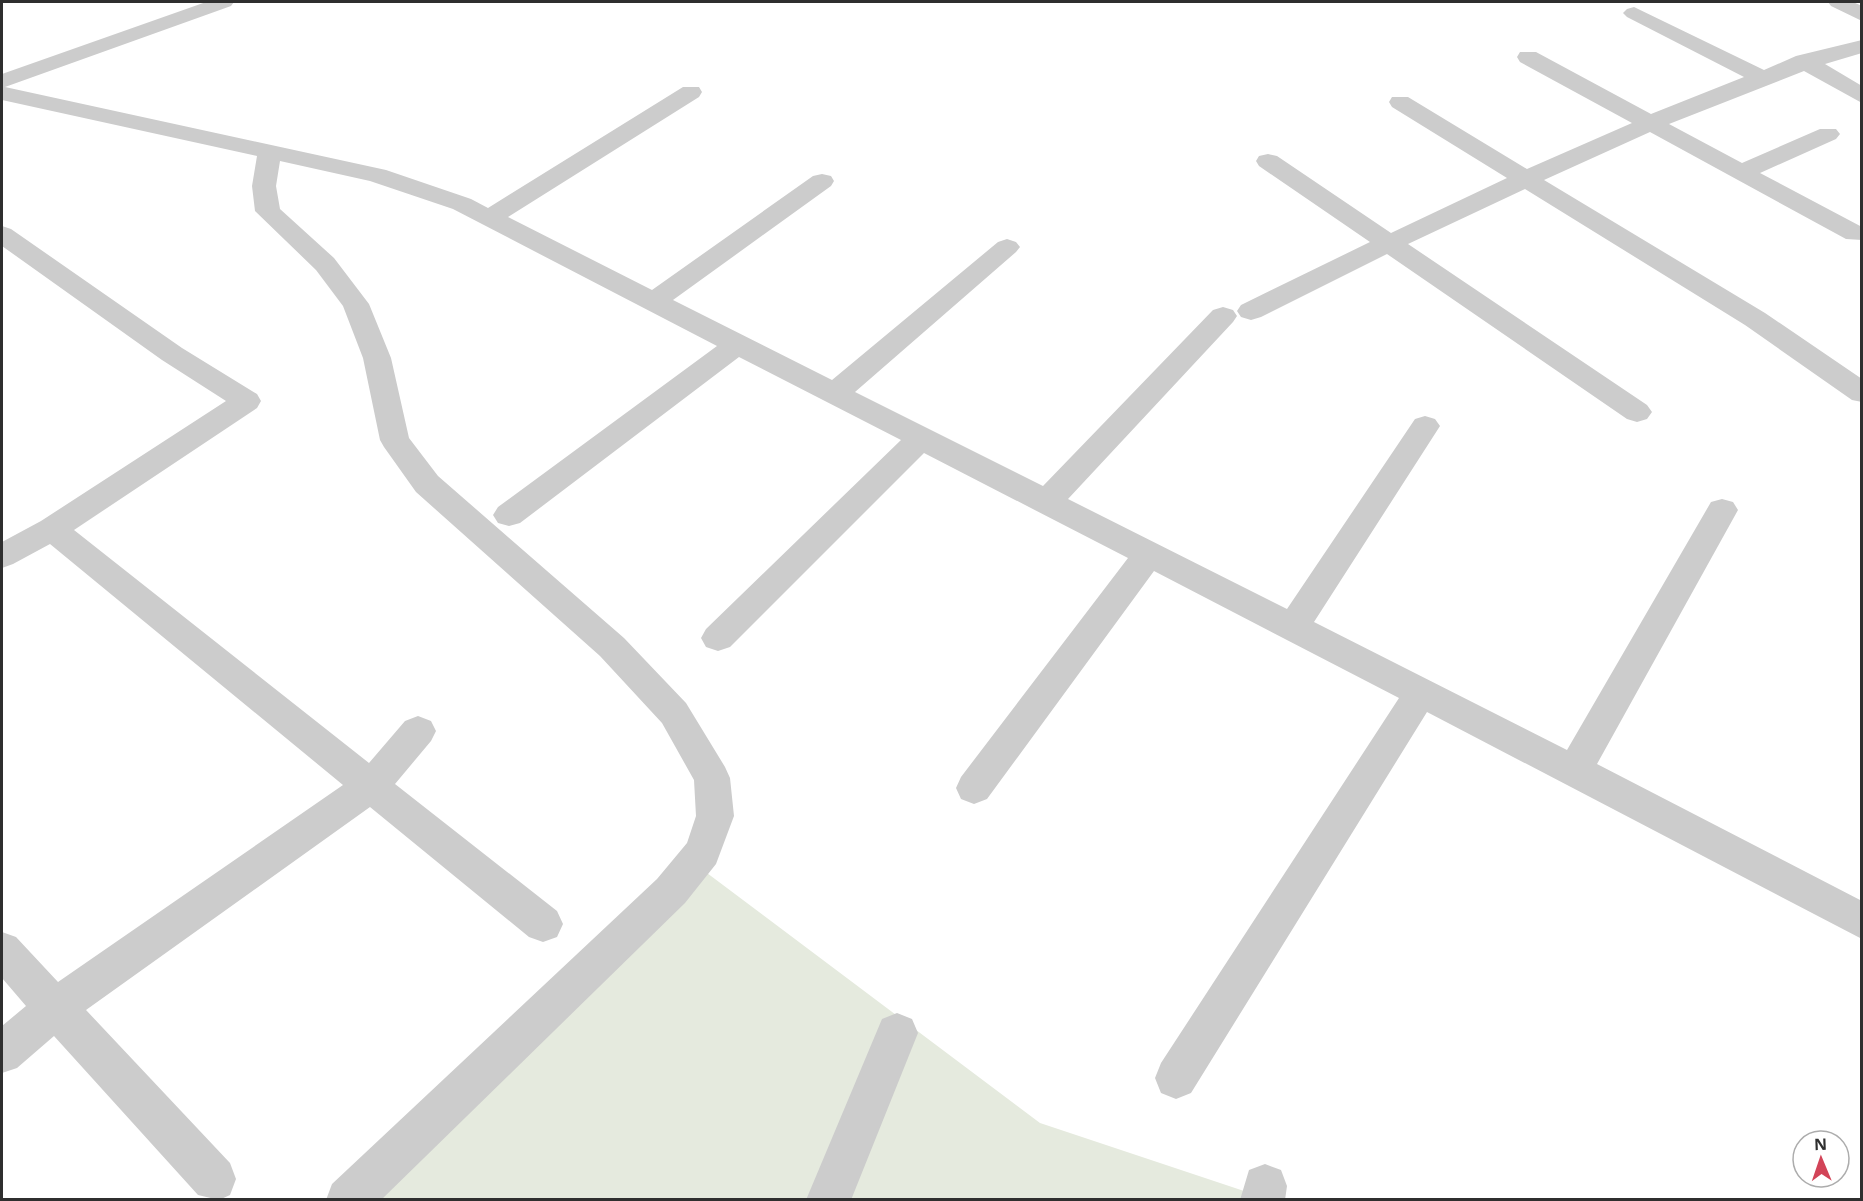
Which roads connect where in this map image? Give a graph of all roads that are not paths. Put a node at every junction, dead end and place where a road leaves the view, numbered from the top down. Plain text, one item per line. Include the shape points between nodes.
1 (224, 2) edge
2 (1838, 2) edge
3 (1634, 13) dead end
4 (1862, 15) edge
5 (1862, 46) edge
6 (1527, 57) dead end
7 (1804, 61) junction
8 (1761, 77) junction
9 (2, 81) edge
10 (691, 92) dead end
11 (2, 93) edge
12 (1862, 96) edge
13 (1400, 102) dead end
14 (1652, 123) junction
15 (1828, 134) dead end
16 (270, 152) junction
17 (1268, 161) dead end
18 (1741, 172) junction
19 (1526, 179) junction
20 (822, 181) dead end
21 (489, 218) junction
22 (2, 234) edge
23 (1855, 234) dead end
24 (1389, 241) junction
25 (1007, 247) dead end
26 (653, 302) junction
27 (737, 345) junction
28 (1862, 393) edge
29 (834, 394) junction
30 (1637, 412) dead end
31 (1425, 426) dead end
32 (921, 438) junction
33 (1047, 502) junction
34 (1722, 510) dead end
35 (509, 515) dead end
36 (52, 529) junction
37 (1149, 554) junction
38 (2, 556) edge
39 (1293, 627) junction
40 (718, 638) dead end
41 (1420, 692) junction
42 (418, 730) dead end
43 (1574, 771) junction
44 (372, 785) junction
45 (974, 788) dead end
46 (1862, 921) edge
47 (543, 924) dead end
48 (2, 950) edge
49 (55, 1008) junction
50 (897, 1033) dead end
51 (2, 1053) edge
52 (1176, 1078) dead end
53 (214, 1179) dead end
54 (348, 1200) edge
55 (828, 1200) edge

1 - 9 street
2 - 4 street
3 - 8 street
5 - 7 street
6 - 14 street
7 - 8 street
7 - 12 street
8 - 14 street
10 - 21 street
11 - 16 street
13 - 19 street
14 - 18 street
14 - 19 street
15 - 18 street
16 - 21 street via 377,175 462,204
16 - 54 street via 264,186 268,211 325,264 356,304 377,358 395,440 427,484 612,647 674,713 712,778 715,816 703,852 671,891
17 - 24 street
18 - 23 street
19 - 24 street
19 - 28 street via 1755,320
20 - 26 street
21 - 26 street
22 - 36 street via 172,354 247,401
24 - 30 street
24 - 33 street via 1237,313
25 - 29 street
26 - 27 street
27 - 29 street
27 - 35 street
29 - 32 street
31 - 39 street
32 - 33 street
32 - 40 street
33 - 37 street
34 - 43 street
36 - 38 street
36 - 44 street
37 - 39 street
37 - 45 street
39 - 41 street
41 - 43 street
41 - 52 street
42 - 44 street
43 - 46 street
44 - 47 street
44 - 49 street
48 - 49 street
49 - 51 street
49 - 53 street
50 - 55 street

